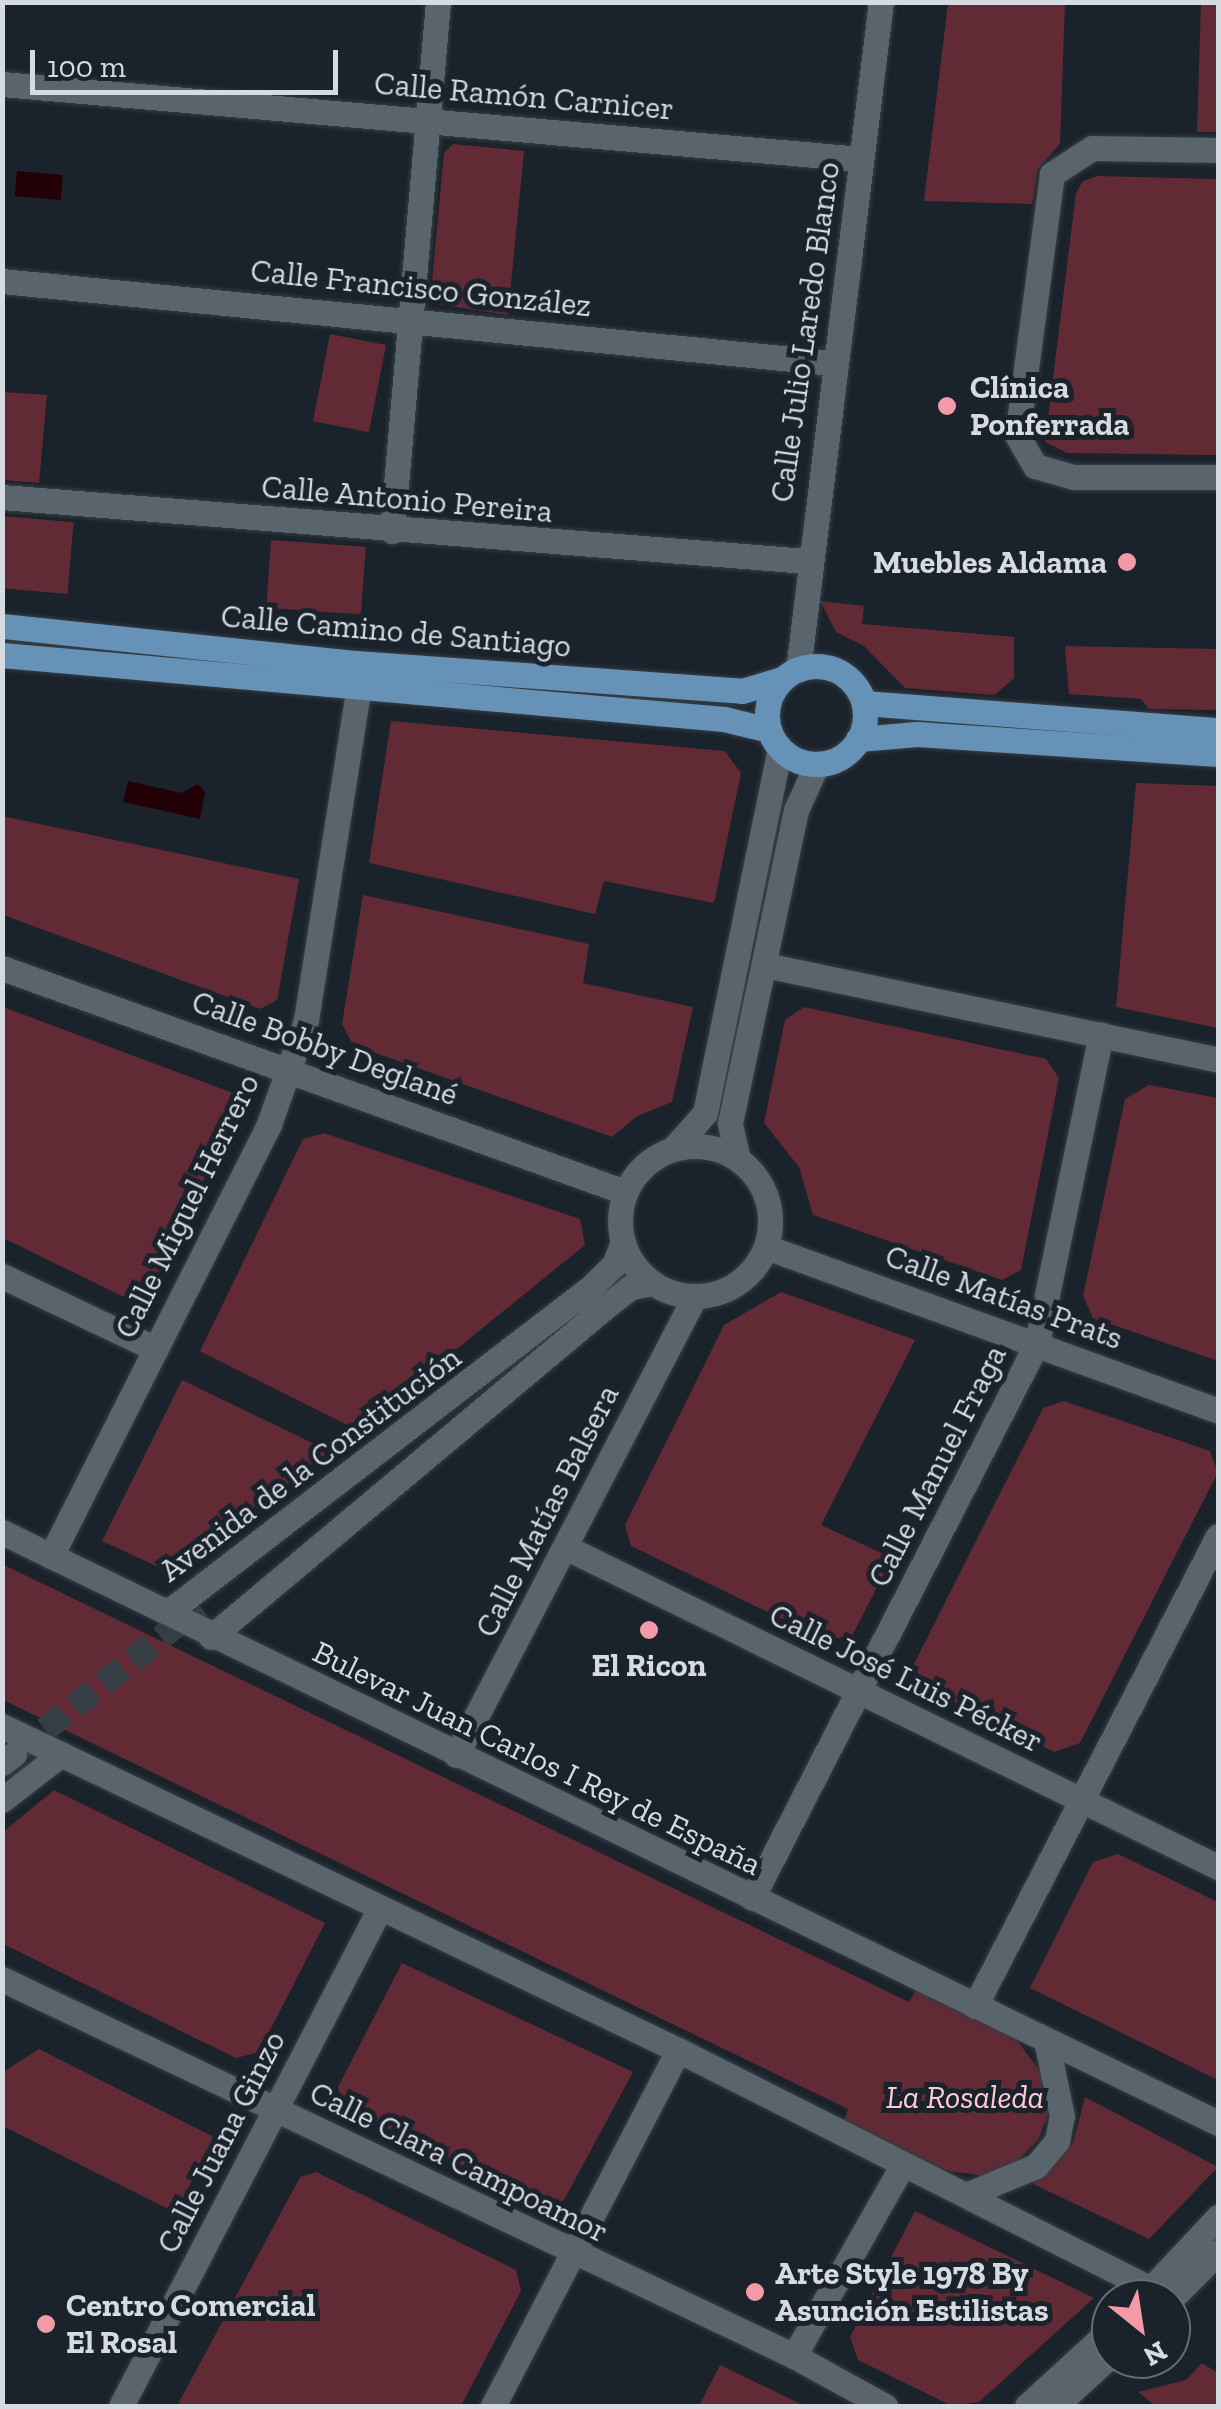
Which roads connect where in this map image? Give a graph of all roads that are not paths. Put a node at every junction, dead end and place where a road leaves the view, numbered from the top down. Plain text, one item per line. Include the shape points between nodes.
1 (438, 2) edge
2 (881, 2) edge
3 (2, 84) edge
4 (428, 119) junction
5 (1218, 150) edge
6 (861, 159) junction
7 (2, 282) edge
8 (413, 318) junction
9 (833, 362) junction
10 (1218, 477) edge
11 (2, 497) edge
12 (392, 531) junction
13 (807, 561) junction
14 (2, 626) edge
15 (2, 655) edge
16 (790, 674) junction
17 (358, 690) junction
18 (864, 704) junction
19 (1218, 730) edge
20 (858, 739) junction
21 (774, 740) junction
22 (1218, 754) edge
23 (817, 764) junction
24 (765, 965) junction
25 (2, 968) edge
26 (1101, 1035) junction
27 (1218, 1060) edge
28 (288, 1068) junction
29 (673, 1149) junction
30 (738, 1158) junction
31 (625, 1192) junction
32 (622, 1242) junction
33 (766, 1246) junction
34 (2, 1276) edge
35 (653, 1283) junction
36 (694, 1296) junction
37 (1037, 1343) junction
38 (156, 1348) junction
39 (500, 1376) junction
40 (1218, 1412) edge
41 (2, 1532) edge
42 (1218, 1536) edge
43 (565, 1547) junction
44 (51, 1556) junction
45 (168, 1612) junction
46 (208, 1619) junction
47 (858, 1692) junction
48 (11, 1746) edge
49 (61, 1754) junction
50 (456, 1755) junction
51 (2, 1784) edge
52 (2, 1800) edge
53 (1083, 1800) junction
54 (1218, 1867) edge
55 (752, 1898) junction
56 (380, 1908) junction
57 (2, 1979) edge
58 (975, 2006) junction
59 (1046, 2040) junction
60 (678, 2050) junction
61 (274, 2109) junction
62 (1218, 2124) edge
63 (903, 2164) junction
64 (966, 2195) junction
65 (1218, 2217) edge
66 (572, 2252) junction
67 (1218, 2252) edge
68 (1125, 2279) edge
69 (1168, 2279) edge
70 (1178, 2279) edge
71 (1091, 2347) edge
72 (794, 2356) junction
73 (1091, 2373) edge
74 (120, 2406) edge
75 (494, 2406) edge
76 (885, 2406) edge
77 (1027, 2406) edge
78 (1055, 2406) edge

1 - 4 street
2 - 6 street, Calle Julio Laredo Blanco
3 - 4 street, Calle Ramón Carnicer
4 - 6 street, Calle Ramón Carnicer
4 - 8 street
5 - 10 street via 1092,148 1052,174 1017,435 1035,466 1074,477
6 - 9 street, Calle Julio Laredo Blanco
7 - 8 street, Calle Francisco González
8 - 9 street, Calle Francisco González
8 - 12 street
9 - 13 street, Calle Julio Laredo Blanco
11 - 12 street, Calle Antonio Pereira
12 - 13 street, Calle Antonio Pereira
13 - 16 street, Calle Julio Laredo Blanco
14 - 16 main road, Calle Camino de Santiago via 356,663 742,691
15 - 17 main road, Calle Camino de Santiago
16 - 18 main road via 821,666 843,674
16 - 21 main road via 766,712
17 - 21 main road, Calle Camino de Santiago via 724,719
17 - 28 street, Calle Miguel Herrero via 306,1020
18 - 19 main road
18 - 20 main road
20 - 22 main road via 917,734
20 - 23 main road via 833,761
21 - 23 main road
21 - 29 street via 705,1113
23 - 24 street via 796,810
24 - 26 street
24 - 30 street via 730,1123
25 - 28 street, Calle Bobby Deglané
26 - 27 street
26 - 37 street, Calle Manuel Fraga
28 - 31 street, Calle Bobby Deglané
28 - 38 street, Calle Miguel Herrero via 269,1124
29 - 30 street via 701,1145
29 - 31 street via 646,1163
30 - 33 street via 766,1196
31 - 32 street
32 - 35 street
32 - 39 street, Avenida de la Constitución via 614,1265
33 - 36 street via 730,1288
33 - 37 street, Calle Matías Prats
34 - 38 street
35 - 36 street
35 - 39 street, Avenida de la Constitución via 630,1288
36 - 43 street, Calle Matías Balsera
37 - 40 street, Calle Matías Prats
37 - 47 street, Calle Manuel Fraga
38 - 44 street, Calle Miguel Herrero
39 - 45 street, Avenida de la Constitución
39 - 46 street, Avenida de la Constitución
41 - 44 street, Bulevar Juan Carlos I Rey de España
42 - 53 street
43 - 47 street, Calle José Luis Pécker
43 - 50 street, Calle Matías Balsera
44 - 45 street, Bulevar Juan Carlos I Rey de España
45 - 46 street, Bulevar Juan Carlos I Rey de España
46 - 50 street, Bulevar Juan Carlos I Rey de España
47 - 53 street, Calle José Luis Pécker
47 - 55 street, Calle Manuel Fraga
48 - 49 street
48 - 51 street
49 - 52 street
49 - 56 street
50 - 55 street, Bulevar Juan Carlos I Rey de España
53 - 54 street, Calle José Luis Pécker
53 - 58 street
55 - 58 street, Bulevar Juan Carlos I Rey de España
56 - 60 street
56 - 61 street, Calle Juana Ginzo
57 - 61 street, Calle Clara Campoamor
58 - 59 street, Bulevar Juan Carlos I Rey de España
59 - 62 street, Bulevar Juan Carlos I Rey de España
59 - 64 street via 1062,2116 1057,2141 1036,2166
60 - 63 street
60 - 66 street
61 - 66 street, Calle Clara Campoamor
61 - 74 street, Calle Juana Ginzo
63 - 64 street
63 - 72 street
64 - 68 street
65 - 69 street
66 - 72 street, Calle Clara Campoamor
66 - 75 street
67 - 70 street
71 - 77 street
72 - 76 street, Calle Clara Campoamor
73 - 78 street

